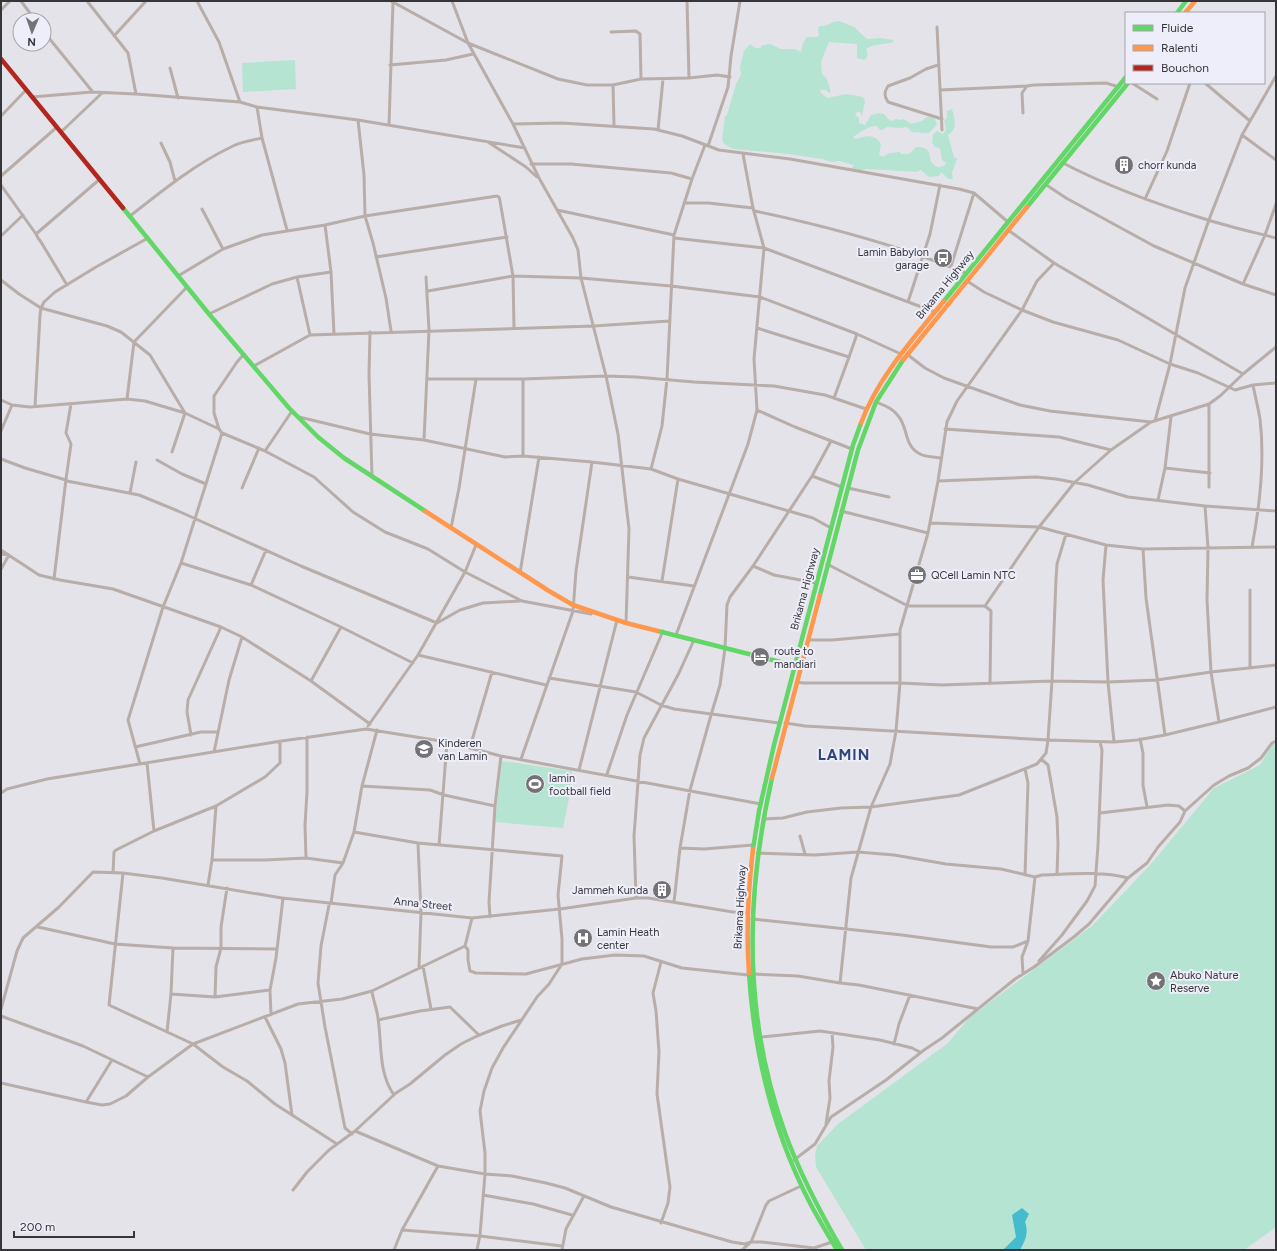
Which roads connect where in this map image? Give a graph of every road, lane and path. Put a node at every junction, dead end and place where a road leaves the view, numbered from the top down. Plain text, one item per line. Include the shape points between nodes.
1 (10, 1) edge
2 (20, 1) edge
3 (87, 1) edge
4 (146, 1) edge
5 (197, 1) edge
6 (392, 1) edge
7 (452, 1) edge
8 (687, 1) edge
9 (740, 1) edge
10 (1186, 1) edge
11 (1195, 1) edge
12 (1, 10) edge
13 (29, 12) edge
14 (1178, 12) edge
15 (1186, 12) edge
16 (937, 27) dead end
17 (611, 32) dead end
18 (114, 36) junction
19 (52, 42) edge
20 (468, 43) junction
21 (474, 54) junction
22 (1, 59) edge
23 (390, 65) junction
24 (938, 65) junction
25 (170, 68) dead end
26 (1276, 76) edge
27 (730, 77) junction
28 (689, 78) junction
29 (663, 79) junction
30 (1125, 79) edge
31 (641, 80) junction
32 (1126, 84) edge
33 (1134, 84) edge
34 (1190, 84) edge
35 (1206, 84) edge
36 (612, 85) junction
37 (1027, 86) junction
38 (1120, 88) junction
39 (26, 90) junction
40 (940, 90) junction
41 (92, 92) junction
42 (102, 93) junction
43 (136, 94) junction
44 (32, 98) junction
45 (178, 98) junction
46 (1157, 99) dead end
47 (240, 102) junction
48 (257, 106) junction
49 (1023, 114) dead end
50 (1, 116) edge
51 (942, 119) junction
52 (358, 120) junction
53 (1250, 121) junction
54 (513, 124) junction
55 (389, 125) junction
56 (614, 126) junction
57 (57, 127) junction
58 (658, 130) junction
59 (942, 130) dead end
60 (61, 132) junction
61 (1242, 135) junction
62 (262, 138) junction
63 (486, 142) junction
64 (161, 143) dead end
65 (706, 146) junction
66 (525, 148) junction
67 (743, 154) junction
68 (1276, 160) edge
69 (1063, 162) junction
70 (531, 164) junction
71 (1, 176) edge
72 (538, 178) junction
73 (100, 179) junction
74 (692, 179) junction
75 (175, 181) junction
76 (1046, 184) junction
77 (1, 185) edge
78 (940, 185) junction
79 (974, 193) junction
80 (1145, 199) junction
81 (684, 203) junction
82 (1276, 204) edge
83 (202, 209) dead end
84 (557, 210) junction
85 (754, 210) junction
86 (23, 215) junction
87 (130, 216) junction
88 (365, 216) junction
89 (1209, 220) junction
90 (1008, 222) junction
91 (325, 224) junction
92 (287, 230) junction
93 (1008, 230) junction
94 (36, 234) junction
95 (1265, 235) junction
96 (1, 236) edge
97 (507, 237) junction
98 (674, 237) junction
99 (148, 238) junction
100 (1276, 238) edge
101 (223, 248) junction
102 (764, 248) junction
103 (922, 256) junction
104 (376, 257) junction
105 (980, 261) junction
106 (1054, 263) junction
107 (1194, 263) junction
108 (951, 266) junction
109 (331, 272) junction
110 (967, 273) junction
111 (972, 275) junction
112 (178, 276) junction
113 (513, 276) junction
114 (297, 277) junction
115 (426, 277) dead end
116 (580, 278) junction
117 (1, 280) edge
118 (967, 281) junction
119 (1243, 284) junction
120 (67, 285) junction
121 (672, 286) junction
122 (187, 287) junction
123 (428, 291) junction
124 (1276, 295) edge
125 (760, 297) junction
126 (908, 302) junction
127 (41, 308) junction
128 (1022, 310) junction
129 (935, 312) junction
130 (209, 314) junction
131 (669, 321) junction
132 (594, 326) junction
133 (514, 328) junction
134 (756, 328) junction
135 (429, 330) junction
136 (392, 331) junction
137 (370, 332) junction
138 (334, 334) junction
139 (857, 334) junction
140 (1176, 334) junction
141 (310, 335) junction
142 (134, 342) junction
143 (1276, 347) edge
144 (244, 354) junction
145 (901, 354) junction
146 (908, 355) junction
147 (849, 357) junction
148 (1170, 364) junction
149 (254, 366) junction
150 (1243, 374) junction
151 (606, 376) junction
152 (427, 379) junction
153 (476, 379) junction
154 (523, 379) junction
155 (667, 379) junction
156 (1276, 383) edge
157 (754, 385) junction
158 (1253, 385) junction
159 (967, 387) junction
160 (1230, 387) junction
161 (834, 398) junction
162 (127, 399) junction
163 (1, 400) edge
164 (876, 402) junction
165 (71, 404) junction
166 (1209, 404) junction
167 (12, 405) junction
168 (35, 406) junction
169 (866, 409) junction
170 (757, 410) junction
171 (292, 411) junction
172 (185, 413) junction
173 (297, 416) junction
174 (1171, 417) junction
175 (1155, 421) junction
176 (1151, 422) junction
177 (219, 429) junction
178 (945, 429) junction
179 (1, 431) edge
180 (222, 433) junction
181 (370, 434) junction
182 (424, 440) junction
183 (831, 442) junction
184 (259, 448) junction
185 (465, 448) junction
186 (852, 449) junction
187 (1111, 450) junction
188 (265, 451) junction
189 (172, 452) dead end
190 (523, 456) junction
191 (539, 457) junction
192 (941, 458) junction
193 (1, 459) edge
194 (157, 460) dead end
195 (136, 462) dead end
196 (592, 462) junction
197 (621, 465) junction
198 (1165, 468) junction
199 (651, 469) junction
200 (1210, 473) junction
201 (812, 476) junction
202 (372, 477) junction
203 (678, 479) junction
204 (66, 480) junction
205 (938, 481) junction
206 (1074, 483) junction
207 (206, 484) junction
208 (842, 487) junction
209 (1209, 487) dead end
210 (242, 488) dead end
211 (848, 488) junction
212 (130, 493) junction
213 (730, 493) junction
214 (889, 497) dead end
215 (1158, 500) junction
216 (1205, 506) junction
217 (1259, 510) junction
218 (789, 511) junction
219 (841, 511) junction
220 (1276, 511) edge
221 (195, 518) junction
222 (930, 523) junction
223 (1039, 527) junction
224 (450, 528) junction
225 (831, 528) junction
226 (928, 533) junction
227 (1066, 534) junction
228 (476, 545) junction
229 (1106, 545) junction
230 (1252, 547) junction
231 (1276, 547) edge
232 (1208, 548) junction
233 (1144, 549) junction
234 (1, 550) edge
235 (266, 550) junction
236 (1, 554) edge
237 (8, 555) junction
238 (181, 563) junction
239 (827, 564) junction
240 (753, 566) junction
241 (1, 569) edge
242 (465, 572) junction
243 (520, 573) junction
244 (628, 577) junction
245 (54, 579) junction
246 (662, 580) junction
247 (816, 583) junction
248 (251, 585) junction
249 (694, 586) junction
250 (1250, 590) dead end
251 (522, 601) junction
252 (573, 605) junction
253 (908, 606) junction
254 (985, 606) junction
255 (163, 607) junction
256 (573, 611) junction
257 (601, 616) junction
258 (617, 620) junction
259 (437, 622) junction
260 (626, 623) junction
261 (221, 627) junction
262 (341, 627) junction
263 (663, 631) junction
264 (900, 634) junction
265 (676, 635) junction
266 (242, 637) junction
267 (694, 640) junction
268 (807, 640) junction
269 (725, 648) junction
270 (418, 654) junction
271 (413, 663) junction
272 (1276, 665) edge
273 (797, 666) junction
274 (1250, 668) junction
275 (492, 672) junction
276 (1211, 672) junction
277 (549, 678) junction
278 (1157, 680) junction
279 (312, 681) junction
280 (1052, 681) junction
281 (796, 682) junction
282 (1108, 682) junction
283 (900, 683) junction
284 (990, 683) junction
285 (546, 685) junction
286 (601, 686) junction
287 (636, 692) junction
288 (661, 705) junction
289 (1276, 707) edge
290 (711, 714) junction
291 (1219, 722) junction
292 (782, 723) junction
293 (370, 724) junction
294 (366, 729) junction
295 (377, 730) junction
296 (896, 731) junction
297 (218, 732) junction
298 (191, 735) junction
299 (1164, 735) junction
300 (307, 738) junction
301 (1140, 739) junction
302 (1048, 740) junction
303 (280, 741) junction
304 (1276, 741) edge
305 (447, 742) junction
306 (1100, 742) junction
307 (1114, 742) junction
308 (135, 747) junction
309 (470, 747) junction
310 (214, 752) junction
311 (502, 756) junction
312 (521, 759) junction
313 (1041, 759) junction
314 (147, 763) junction
315 (140, 764) junction
316 (1025, 769) junction
317 (579, 770) junction
318 (607, 774) junction
319 (638, 781) junction
320 (362, 786) junction
321 (690, 790) junction
322 (1, 793) edge
323 (444, 795) junction
324 (763, 804) junction
325 (216, 806) junction
326 (495, 806) junction
327 (871, 807) junction
328 (1147, 807) junction
329 (1185, 811) junction
330 (1100, 813) junction
331 (763, 819) junction
332 (154, 831) junction
333 (354, 832) junction
334 (800, 836) dead end
335 (418, 843) junction
336 (439, 845) junction
337 (753, 845) junction
338 (680, 848) junction
339 (493, 849) junction
340 (858, 852) junction
341 (757, 853) junction
342 (805, 854) junction
343 (306, 858) junction
344 (212, 860) junction
345 (342, 863) junction
346 (113, 873) junction
347 (123, 874) junction
348 (1057, 874) junction
349 (1096, 874) junction
350 (1025, 875) junction
351 (1035, 877) junction
352 (1128, 878) junction
353 (208, 885) junction
354 (227, 888) junction
355 (283, 898) junction
356 (636, 898) junction
357 (674, 902) junction
358 (331, 903) junction
359 (560, 909) junction
360 (420, 913) junction
361 (749, 913) junction
362 (490, 917) junction
363 (472, 918) junction
364 (752, 919) junction
365 (38, 927) junction
366 (846, 929) junction
367 (1028, 940) junction
368 (115, 944) junction
369 (465, 946) junction
370 (173, 948) junction
371 (221, 948) junction
372 (277, 949) junction
373 (661, 962) junction
374 (562, 964) junction
375 (421, 967) junction
376 (1034, 967) junction
377 (1023, 974) junction
378 (750, 975) junction
379 (840, 983) junction
380 (270, 990) junction
381 (372, 990) junction
382 (171, 994) junction
383 (910, 995) junction
384 (215, 997) junction
385 (320, 1001) junction
386 (1, 1009) edge
387 (431, 1009) junction
388 (978, 1009) junction
389 (271, 1015) junction
390 (1, 1016) edge
391 (266, 1017) junction
392 (378, 1020) junction
393 (522, 1020) junction
394 (167, 1032) junction
395 (832, 1033) junction
396 (479, 1035) junction
397 (761, 1037) junction
398 (193, 1044) junction
399 (894, 1044) junction
400 (920, 1052) junction
401 (112, 1060) junction
402 (148, 1077) junction
403 (1, 1083) edge
404 (394, 1095) junction
405 (86, 1102) junction
406 (292, 1114) junction
407 (825, 1127) junction
408 (356, 1131) junction
409 (352, 1134) junction
410 (337, 1144) junction
411 (793, 1161) junction
412 (438, 1166) junction
413 (485, 1174) junction
414 (801, 1186) junction
415 (293, 1190) dead end
416 (483, 1195) junction
417 (584, 1196) junction
418 (572, 1215) junction
419 (661, 1223) junction
420 (402, 1230) junction
421 (480, 1236) junction
422 (751, 1242) junction
423 (832, 1242) junction
424 (562, 1248) edge
425 (394, 1250) edge
426 (476, 1250) edge
427 (742, 1250) edge
428 (837, 1250) edge
429 (842, 1250) edge

1 - 12 street
2 - 13 street
3 - 18 street
4 - 18 street
5 - 47 street via 218,42
6 - 20 street
6 - 23 street
7 - 20 street
8 - 28 street
9 - 27 street
10 - 14 main road
11 - 15 main road
16 - 24 street
17 - 31 street via 640,34
18 - 43 street via 128,53
19 - 41 street
20 - 21 street
20 - 36 street via 558,79 587,85
21 - 23 street via 446,60
21 - 54 street
22 - 39 main road
23 - 55 street
24 - 40 street
24 - 51 street via 888,86 884,92 888,102
25 - 45 street
26 - 53 street
27 - 28 street via 717,75
27 - 65 street
28 - 29 street
29 - 31 street
29 - 58 street
30 - 38 main road, Brikama Highway
31 - 36 street
32 - 38 main road, Brikama Highway
33 - 46 street
34 - 80 street via 1167,152
35 - 53 street
36 - 56 street
37 - 38 street via 1106,83
37 - 40 street
37 - 49 street via 1022,93
38 - 69 main road, Brikama Highway
38 - 90 main road, Brikama Highway
39 - 44 main road
39 - 50 street
40 - 51 street
41 - 42 street
41 - 44 street
42 - 43 street
42 - 60 street
43 - 45 street
44 - 57 main road
45 - 47 street
47 - 48 street
48 - 52 street
48 - 62 street
51 - 59 street
52 - 55 street
52 - 88 street
53 - 61 street
54 - 56 street
54 - 66 street
55 - 63 street
56 - 58 street
57 - 60 main road
57 - 71 street
58 - 65 street
60 - 73 main road
61 - 68 street
61 - 89 street
62 - 75 street via 234,146
62 - 92 street
63 - 66 street
63 - 72 street via 526,167
64 - 75 street
65 - 67 street
65 - 74 street
66 - 70 street
67 - 78 street via 790,159
67 - 85 street
69 - 76 main road, Brikama Highway
69 - 80 street via 1084,174
70 - 72 street
70 - 74 street via 571,164 671,173
72 - 84 street
73 - 87 main road
73 - 94 street
74 - 81 street
75 - 87 street
76 - 93 main road, Brikama Highway
76 - 107 street via 1066,198 1154,246
77 - 86 street
78 - 79 street
78 - 103 street via 930,234
79 - 90 street
79 - 108 street
80 - 89 street
81 - 85 street via 708,203
81 - 98 street
82 - 95 street
83 - 101 street
84 - 98 street
84 - 116 street via 578,250
85 - 102 street
85 - 103 street via 839,231
86 - 94 street
86 - 96 street
87 - 99 main road
88 - 91 street
88 - 97 street via 497,196 500,198
88 - 104 street
89 - 95 street
89 - 107 street
90 - 105 main road, Brikama Highway
91 - 92 street
91 - 109 street
92 - 101 street
93 - 105 main road, Brikama Highway
93 - 106 street
94 - 120 street
95 - 100 street
95 - 119 street
97 - 104 street
97 - 113 street
98 - 102 street
98 - 121 street
99 - 112 main road
99 - 120 street
101 - 112 street
102 - 125 street
102 - 126 street
103 - 108 street
103 - 126 street
104 - 136 street
105 - 110 main road, Brikama Highway
105 - 111 main road, Brikama Highway
106 - 128 street via 1037,281
106 - 140 street
107 - 119 street
107 - 140 street via 1185,288
108 - 110 street
109 - 114 street
109 - 138 street
110 - 111 street
110 - 129 main road, Brikama Highway
111 - 118 main road, Brikama Highway
112 - 122 main road
113 - 116 street
113 - 123 street
113 - 133 street
114 - 130 street via 272,284
114 - 141 street
115 - 123 street
116 - 121 street
116 - 132 street
117 - 127 street
118 - 128 street
118 - 146 main road, Brikama Highway
119 - 124 street
120 - 127 street via 48,298
121 - 125 street
121 - 131 street
122 - 130 main road
122 - 142 street
123 - 135 street
125 - 134 street
125 - 139 street
126 - 129 street
127 - 142 street via 107,326
127 - 168 street
128 - 148 street via 1053,322 1118,340
128 - 159 street
129 - 145 main road, Brikama Highway
130 - 144 main road
131 - 132 street
131 - 155 street
132 - 133 street
132 - 151 street
133 - 135 street
134 - 147 street
134 - 157 street
135 - 136 street
135 - 152 street
136 - 137 street
137 - 138 street
137 - 181 street
138 - 141 street
139 - 145 street
139 - 147 street
140 - 148 street
140 - 150 street
141 - 149 street
142 - 162 street
142 - 172 street via 150,355
143 - 150 street
144 - 149 main road
144 - 177 street via 214,396 214,413
145 - 169 main road, Brikama Highway
146 - 159 street via 925,368
146 - 164 main road, Brikama Highway via 898,366
147 - 161 street
148 - 160 street
148 - 175 street
149 - 171 main road
150 - 160 street
151 - 154 street
151 - 155 street
151 - 197 street via 618,434
152 - 153 street
152 - 182 street
153 - 154 street
153 - 185 street
154 - 190 street
155 - 157 street
155 - 199 street via 662,426
156 - 158 street
157 - 161 street via 774,386
157 - 170 street
158 - 160 street via 1235,390
158 - 217 street via 1261,436
159 - 176 street via 1020,405 1050,411
159 - 178 street via 957,401
160 - 166 street
161 - 169 street
162 - 165 street
162 - 172 street via 145,401
163 - 167 street
164 - 192 street via 891,408 900,417 909,443 920,455
164 - 211 main road, Brikama Highway via 863,432
165 - 168 street
165 - 204 street via 66,433 71,444
166 - 174 street
166 - 200 street
167 - 168 street
167 - 179 street
169 - 186 main road, Brikama Highway
170 - 183 street
170 - 213 street
171 - 173 main road
171 - 188 street
172 - 177 street
172 - 189 street
173 - 181 street
173 - 202 main road via 335,451
174 - 175 street
174 - 198 street
175 - 176 street
176 - 187 street
177 - 180 street
178 - 187 street via 1059,437
178 - 192 street
180 - 184 street
180 - 207 street
181 - 182 street
181 - 202 street
182 - 185 street
183 - 186 street
183 - 201 street
184 - 188 street
184 - 210 street
185 - 190 street via 505,457
185 - 224 street
186 - 208 main road, Brikama Highway
187 - 206 street
188 - 242 street via 314,477 353,512 385,532 428,549
190 - 191 street
191 - 196 street
191 - 243 street
192 - 205 street
193 - 204 street
194 - 207 street
195 - 212 street
196 - 197 street
196 - 252 street
197 - 199 street
197 - 244 street via 629,528
198 - 200 street
198 - 215 street
199 - 203 street
200 - 209 street
201 - 208 street
201 - 218 street
202 - 224 main road
203 - 213 street
203 - 246 street
204 - 212 street
204 - 245 street
205 - 206 street via 1036,477
205 - 222 street
206 - 215 street via 1128,497
206 - 223 street
207 - 221 street
208 - 225 main road, Brikama Highway
211 - 214 street
211 - 219 main road, Brikama Highway
212 - 221 street
213 - 218 street
213 - 249 street
215 - 216 street
216 - 217 street
216 - 232 street
217 - 220 street
217 - 230 street
218 - 225 street via 813,518
218 - 240 street
219 - 226 street
219 - 239 main road, Brikama Highway
221 - 235 street
221 - 238 street
222 - 223 street
222 - 226 street
223 - 227 street
223 - 254 street
224 - 228 main road
225 - 247 main road, Brikama Highway
226 - 253 street
227 - 229 street
227 - 280 street via 1057,564
228 - 242 street
228 - 243 main road
229 - 233 street
229 - 282 street via 1103,580
230 - 231 street
230 - 232 street
232 - 233 street
232 - 276 street via 1206,600
233 - 278 street via 1146,598
234 - 237 street
235 - 248 street
235 - 259 street
236 - 237 street
237 - 241 street
237 - 245 street via 39,575
238 - 248 street
238 - 255 street
239 - 253 street
239 - 268 main road, Brikama Highway
240 - 247 street via 774,575
240 - 269 street via 727,605
242 - 251 street
242 - 259 street
243 - 252 main road
244 - 246 street
244 - 260 street
245 - 255 street via 113,589
246 - 249 street
247 - 273 main road, Brikama Highway
248 - 262 street
249 - 265 street
250 - 274 street
251 - 256 street
251 - 259 street via 482,603 460,610
252 - 256 street
252 - 257 main road
253 - 254 street
253 - 264 street
254 - 284 street via 991,611
255 - 261 street
255 - 308 street via 128,720
256 - 257 street
256 - 277 street
257 - 258 main road
258 - 260 main road
258 - 286 street
259 - 270 street
260 - 263 main road
261 - 266 street
261 - 298 street via 188,700 187,712
262 - 271 street
262 - 279 street
263 - 265 main road
263 - 287 street
264 - 268 street
264 - 283 street
265 - 267 main road
266 - 279 street
266 - 297 street via 229,680
267 - 269 main road
267 - 288 street
268 - 273 main road, Brikama Highway
269 - 273 main road
269 - 290 street via 720,685
270 - 271 street
270 - 275 street
271 - 293 street
272 - 274 street
273 - 281 main road, Brikama Highway
273 - 292 main road, Brikama Highway
274 - 276 street
275 - 285 street
275 - 309 street
276 - 278 street
276 - 291 street
277 - 285 street
277 - 286 street
278 - 282 street
278 - 299 street
279 - 293 street
280 - 282 street
280 - 284 street
280 - 302 street
281 - 283 street
281 - 292 main road, Brikama Highway
282 - 307 street
283 - 284 street
283 - 296 street
285 - 312 street
286 - 287 street
286 - 317 street
287 - 288 street
287 - 318 street
288 - 290 street
288 - 319 street via 644,738
289 - 291 street
290 - 292 street
290 - 321 street
291 - 299 street
292 - 296 street
292 - 324 main road, Brikama Highway via 769,763
293 - 294 street
294 - 295 street
294 - 300 street
295 - 305 street
295 - 320 street
296 - 302 street
296 - 327 street via 890,764
297 - 298 street
297 - 310 street
298 - 308 street
299 - 301 street
300 - 303 street
300 - 343 street
301 - 307 street
301 - 328 street
302 - 306 street
302 - 313 street via 1046,753
303 - 310 street
303 - 325 street via 280,763 265,777
304 - 329 street via 1261,758 1248,768 1214,785
305 - 309 street
305 - 323 street
306 - 307 street
306 - 330 street
308 - 315 street
309 - 311 street
310 - 314 street
311 - 312 street
311 - 326 street
312 - 317 street
313 - 316 street via 1037,764
313 - 348 street via 1048,765 1056,803
314 - 315 street
314 - 332 street
315 - 322 street via 46,780 7,789
316 - 327 street via 958,795
316 - 350 street via 1028,783
317 - 318 street
318 - 319 street
319 - 321 street
319 - 356 street via 634,836
320 - 323 street via 430,790
320 - 333 street
321 - 324 street
321 - 338 street
323 - 326 street
323 - 336 street
324 - 331 main road, Brikama Highway
324 - 337 main road, Brikama Highway
325 - 332 street
325 - 344 street
326 - 339 street
327 - 331 street via 841,808
327 - 340 street
328 - 329 street via 1179,806
328 - 330 street
329 - 352 street via 1180,822 1147,863
330 - 349 street
331 - 341 main road, Brikama Highway
332 - 346 street via 114,852
333 - 335 street
333 - 345 street
334 - 342 street
335 - 336 street
335 - 360 street
336 - 339 street
337 - 338 street
337 - 361 main road, Brikama Highway
338 - 357 street
339 - 359 street via 562,856 558,895
339 - 362 street
340 - 342 street
340 - 350 street via 960,866 982,866
340 - 366 street via 851,878
341 - 342 street
341 - 361 main road, Brikama Highway
343 - 344 street
343 - 345 street
344 - 353 street
345 - 358 street via 335,875
346 - 347 street, Anna Street
346 - 365 street, Anna Street via 93,872
347 - 353 street, Anna Street
347 - 368 street
348 - 349 street
348 - 351 street via 1042,874
349 - 352 street
349 - 376 street via 1095,886 1087,901
350 - 351 street
351 - 367 street
352 - 376 street via 1089,924
353 - 354 street, Anna Street
354 - 355 street, Anna Street
354 - 371 street via 221,927
355 - 358 street, Anna Street
355 - 372 street
356 - 357 street, Anna Street
356 - 359 street, Anna Street
357 - 361 street, Anna Street
358 - 360 street, Anna Street
358 - 385 street via 319,964
359 - 362 street, Anna Street
359 - 374 street
360 - 363 street, Anna Street
360 - 375 street
361 - 364 main road, Brikama Highway
361 - 378 main road, Brikama Highway
362 - 363 street, Anna Street
363 - 369 street
364 - 366 street
364 - 378 main road, Brikama Highway
365 - 368 street
365 - 386 street via 23,938 17,951
366 - 367 street via 991,947 1013,947
366 - 379 street
367 - 377 street via 1022,957
368 - 370 street
368 - 394 street via 109,1005
369 - 374 street via 468,950 470,971 476,973 526,974
369 - 375 street
370 - 371 street
370 - 382 street
371 - 372 street
371 - 384 street via 216,967
372 - 380 street
373 - 374 street via 644,956 616,955 597,956
373 - 378 street via 682,968
373 - 419 street via 653,993 659,1046 657,1094 670,1187
374 - 393 street
375 - 381 street
375 - 387 street
376 - 377 street
377 - 388 street
378 - 379 street via 798,976
378 - 397 main road, Brikama Highway
378 - 411 main road, Brikama Highway via 750,998 761,1064 774,1112
379 - 383 street
380 - 384 street
380 - 389 street
381 - 385 street via 342,999
381 - 392 street
382 - 384 street
382 - 394 street
383 - 388 street
383 - 399 street
385 - 389 street via 298,1004
385 - 409 street via 345,1128
387 - 392 street
387 - 396 street via 450,1007
388 - 400 street
389 - 391 street
390 - 401 street via 83,1046
391 - 398 street
391 - 406 street via 281,1049
392 - 404 street via 382,1064 387,1084
393 - 396 street
393 - 413 street via 492,1068 484,1091 480,1111
394 - 398 street
395 - 397 street via 801,1032
395 - 399 street
395 - 407 street via 830,1098
396 - 404 street via 461,1044
397 - 411 main road, Brikama Highway
398 - 402 street
398 - 406 street
399 - 400 street
400 - 407 street via 886,1080 831,1117
401 - 402 street
401 - 405 street
402 - 405 street via 126,1096 114,1102 102,1105
403 - 405 street
404 - 408 street
406 - 410 street
407 - 411 street via 815,1144
408 - 409 street
408 - 412 street
409 - 410 street
410 - 415 street via 307,1172
411 - 414 main road, Brikama Highway
411 - 429 main road, Brikama Highway
412 - 413 street
412 - 420 street
413 - 416 street
413 - 417 street via 546,1183
414 - 422 street via 769,1201
414 - 423 main road, Brikama Highway
416 - 418 street via 533,1204
416 - 421 street
417 - 418 street
417 - 419 street
418 - 424 street
419 - 422 street via 732,1242
420 - 421 street
420 - 425 street
421 - 424 street
421 - 426 street
422 - 423 street via 814,1248
422 - 427 street
423 - 428 main road, Brikama Highway

